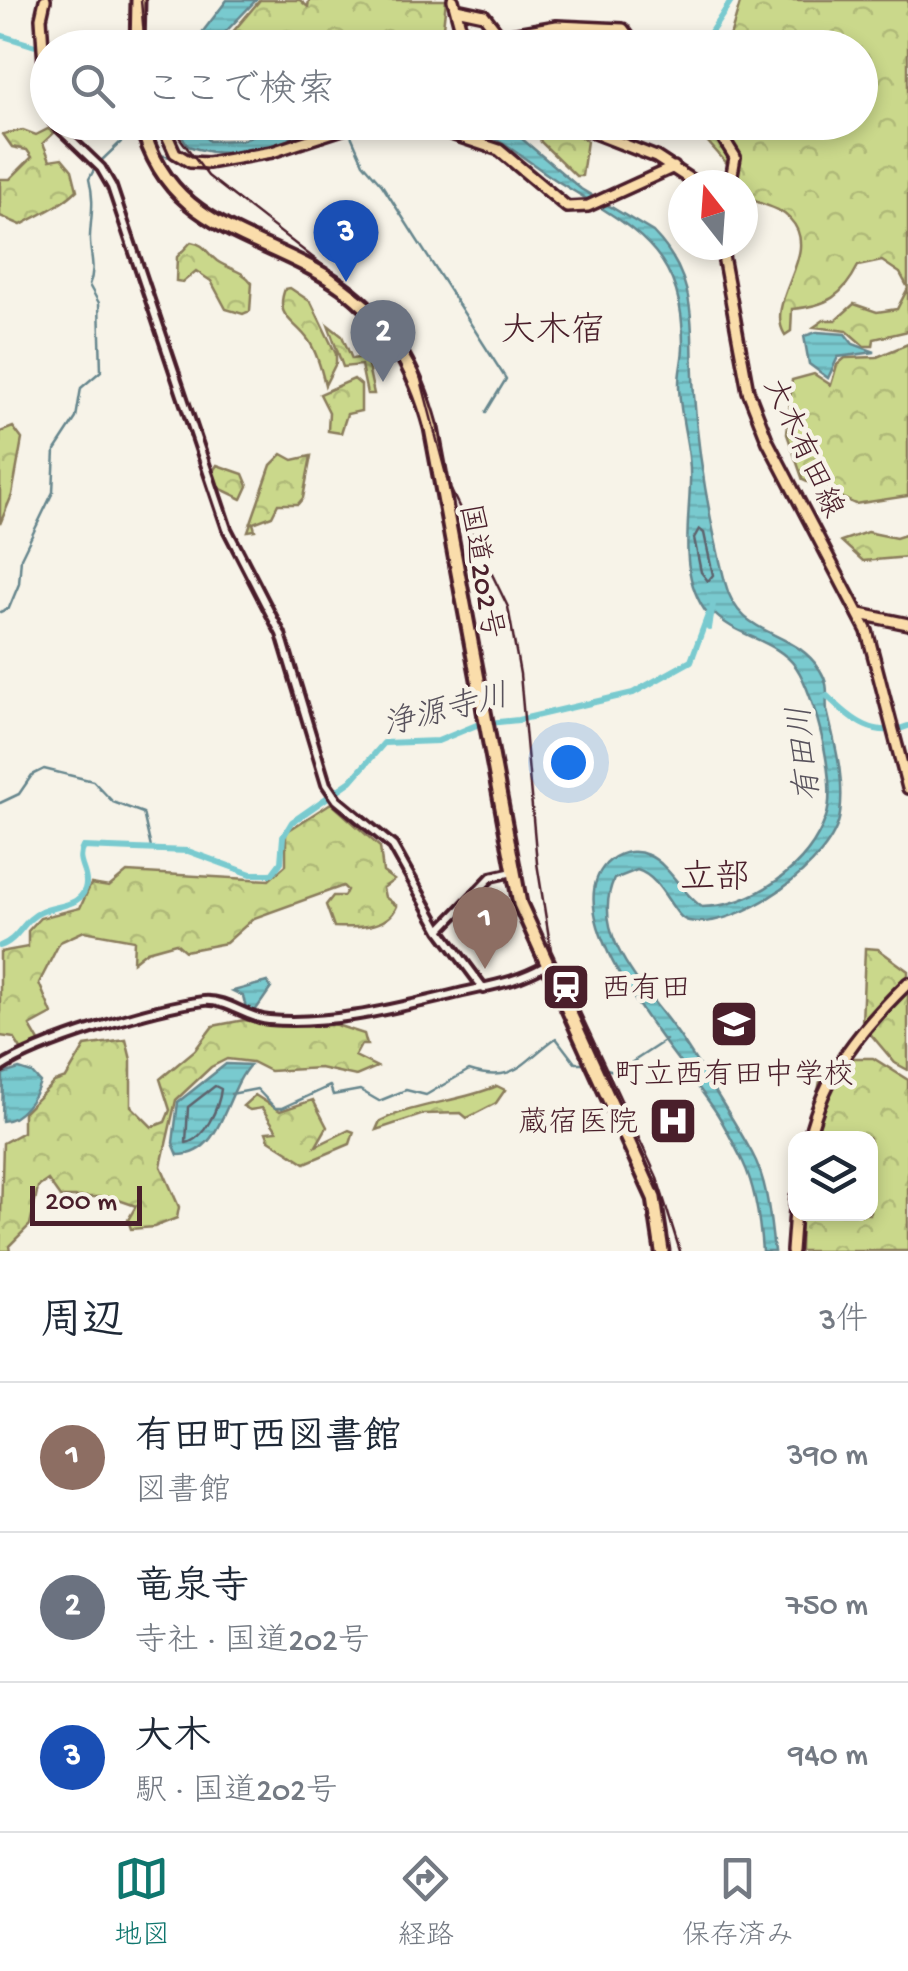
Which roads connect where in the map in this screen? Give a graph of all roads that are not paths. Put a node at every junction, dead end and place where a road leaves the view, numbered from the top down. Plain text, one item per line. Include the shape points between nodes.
1 (46, 0) edge
2 (138, 0) edge
3 (454, 5) edge
4 (43, 30) edge
5 (137, 30) edge
6 (461, 30) edge
7 (495, 30) edge
8 (534, 30) edge
9 (625, 30) edge
10 (72, 140) edge
11 (148, 140) edge
12 (168, 140) edge
13 (309, 140) edge
14 (471, 140) edge
15 (609, 140) edge
16 (724, 140) edge
17 (674, 167) junction
18 (678, 170) edge
19 (733, 170) edge
20 (724, 260) edge
21 (860, 614) junction
22 (908, 624) edge
23 (908, 788) edge
24 (513, 872) junction
25 (440, 930) junction
26 (545, 966) junction
27 (908, 983) edge
28 (484, 990) junction
29 (0, 1068) edge
30 (811, 1131) edge
31 (794, 1221) edge
32 (662, 1251) edge
33 (792, 1251) edge

1 - 4 main road
2 - 5 highway
3 - 6 main road
3 - 7 main road via 484,15
8 - 9 main road
10 - 25 street via 112,187 219,506 280,634 329,790 393,846
11 - 24 highway, 国道202号 via 191,205 238,237 344,289 378,320 410,366 431,428
12 - 13 main road via 174,153 208,164
14 - 17 main road via 499,150 559,204 577,208
15 - 17 main road
16 - 19 main road via 735,157
17 - 18 main road
20 - 21 main road, 大木有田線 via 748,392
21 - 22 main road
21 - 23 main road, 大木有田線
24 - 25 street via 490,877
24 - 26 highway, 国道202号
25 - 28 street
26 - 28 street
26 - 32 highway, 国道202号 via 648,1183
27 - 30 main road via 832,1073
28 - 29 street via 382,1012 273,1020 204,1001 77,1034
31 - 33 main road

